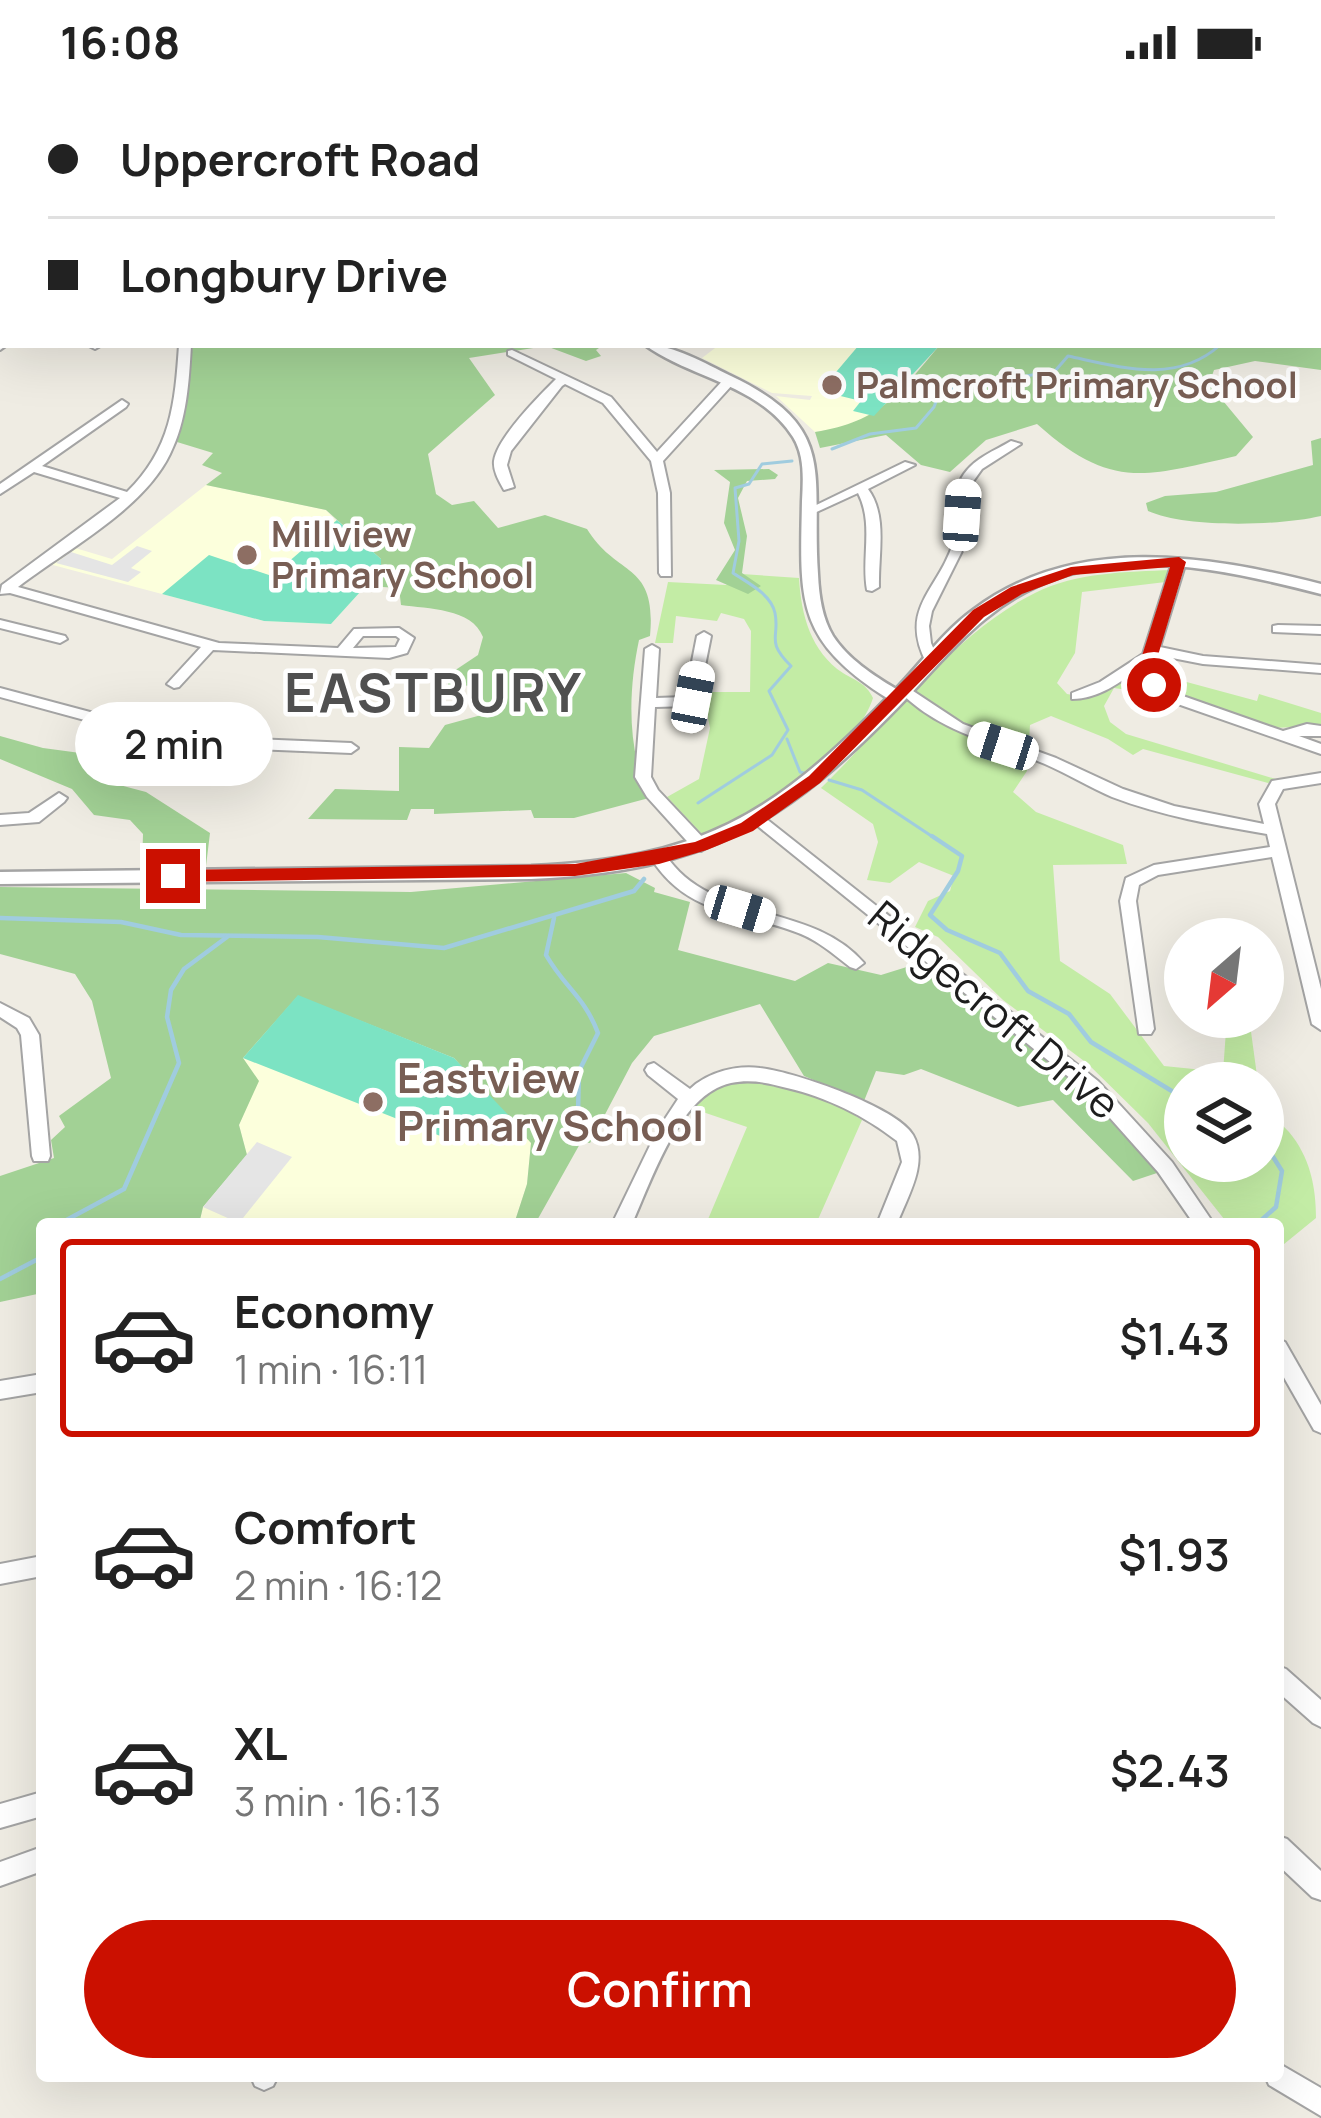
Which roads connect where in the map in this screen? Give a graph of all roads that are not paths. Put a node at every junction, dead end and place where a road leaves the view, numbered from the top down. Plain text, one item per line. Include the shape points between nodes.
1 (185, 348) edge
2 (659, 348) edge
3 (512, 353) dead end
4 (564, 378) junction
5 (729, 380) junction
6 (122, 404) dead end
7 (1015, 444) dead end
8 (657, 460) junction
9 (909, 465) dead end
10 (32, 467) junction
11 (508, 487) dead end
12 (861, 489) junction
13 (0, 490) edge
14 (127, 496) junction
15 (810, 511) junction
16 (1179, 562) junction
17 (666, 573) dead end
18 (872, 587) dead end
19 (1321, 589) edge
20 (3, 591) edge
21 (0, 623) edge
22 (1278, 629) dead end
23 (1321, 631) edge
24 (704, 636) dead end
25 (61, 639) dead end
26 (210, 645) junction
27 (652, 649) dead end
28 (343, 651) dead end
29 (1150, 654) junction
30 (932, 661) junction
31 (1321, 668) edge
32 (174, 684) dead end
33 (0, 692) edge
34 (900, 693) junction
35 (1077, 696) dead end
36 (647, 703) junction
37 (1321, 731) edge
38 (1283, 736) junction
39 (351, 748) dead end
40 (1321, 749) edge
41 (1321, 778) edge
42 (59, 799) dead end
43 (760, 818) junction
44 (0, 820) edge
45 (1271, 830) junction
46 (701, 846) junction
47 (1275, 851) junction
48 (659, 858) junction
49 (0, 878) edge
50 (856, 963) dead end
51 (0, 1009) edge
52 (1321, 1024) edge
53 (1145, 1029) dead end
54 (654, 1070) dead end
55 (689, 1097) junction
56 (41, 1156) dead end
57 (625, 1218) edge
58 (888, 1218) edge
59 (1200, 1218) edge
60 (1284, 1359) edge
61 (36, 1384) edge
62 (0, 1390) edge
63 (1321, 1424) edge
64 (36, 1567) edge
65 (0, 1574) edge
66 (1284, 1682) edge
67 (1321, 1714) edge
68 (36, 1806) edge
69 (0, 1816) edge
70 (1284, 1854) edge
71 (36, 1861) edge
72 (0, 1874) edge
73 (1321, 1888) edge
74 (1284, 2080) edge
75 (1321, 2103) edge

1 - 14 street via 172,434 158,464
2 - 5 street
3 - 4 street
4 - 8 street via 614,406
4 - 11 street via 502,455
5 - 8 street
5 - 15 street via 776,410 802,440
6 - 10 street
7 - 30 street via 965,482 961,539 928,595 924,645
8 - 17 street
9 - 12 street
10 - 13 street
10 - 14 street
12 - 15 street
12 - 18 street via 871,499
14 - 20 street
15 - 34 street via 815,624 852,670
16 - 19 street
16 - 29 street
16 - 30 street via 1096,566 1043,580 979,614
20 - 26 street
21 - 25 street
22 - 23 street
24 - 36 street via 691,700
26 - 28 street
26 - 32 street
27 - 36 street
29 - 31 street
29 - 35 street via 1100,691
29 - 38 street via 1157,692
30 - 34 street
33 - 39 street via 180,741
34 - 43 street via 814,780
34 - 45 street via 938,720 1148,804
36 - 46 street via 646,784
37 - 38 street
38 - 40 street
41 - 45 street via 1277,784 1267,804
42 - 44 street via 33,818
43 - 46 street
43 - 59 street, Ridgecroft Drive via 1092,1085
45 - 47 street
46 - 48 street
47 - 52 street
47 - 53 street via 1154,870 1132,882
48 - 49 street via 547,872
48 - 50 street via 682,889 802,928
51 - 56 street via 30,1035
54 - 55 street
55 - 57 street
55 - 58 street via 722,1074 752,1070 850,1102 890,1125 905,1137 911,1162
60 - 63 street
61 - 62 street
64 - 65 street
66 - 67 street
68 - 69 street
70 - 73 street
71 - 72 street
74 - 75 street

